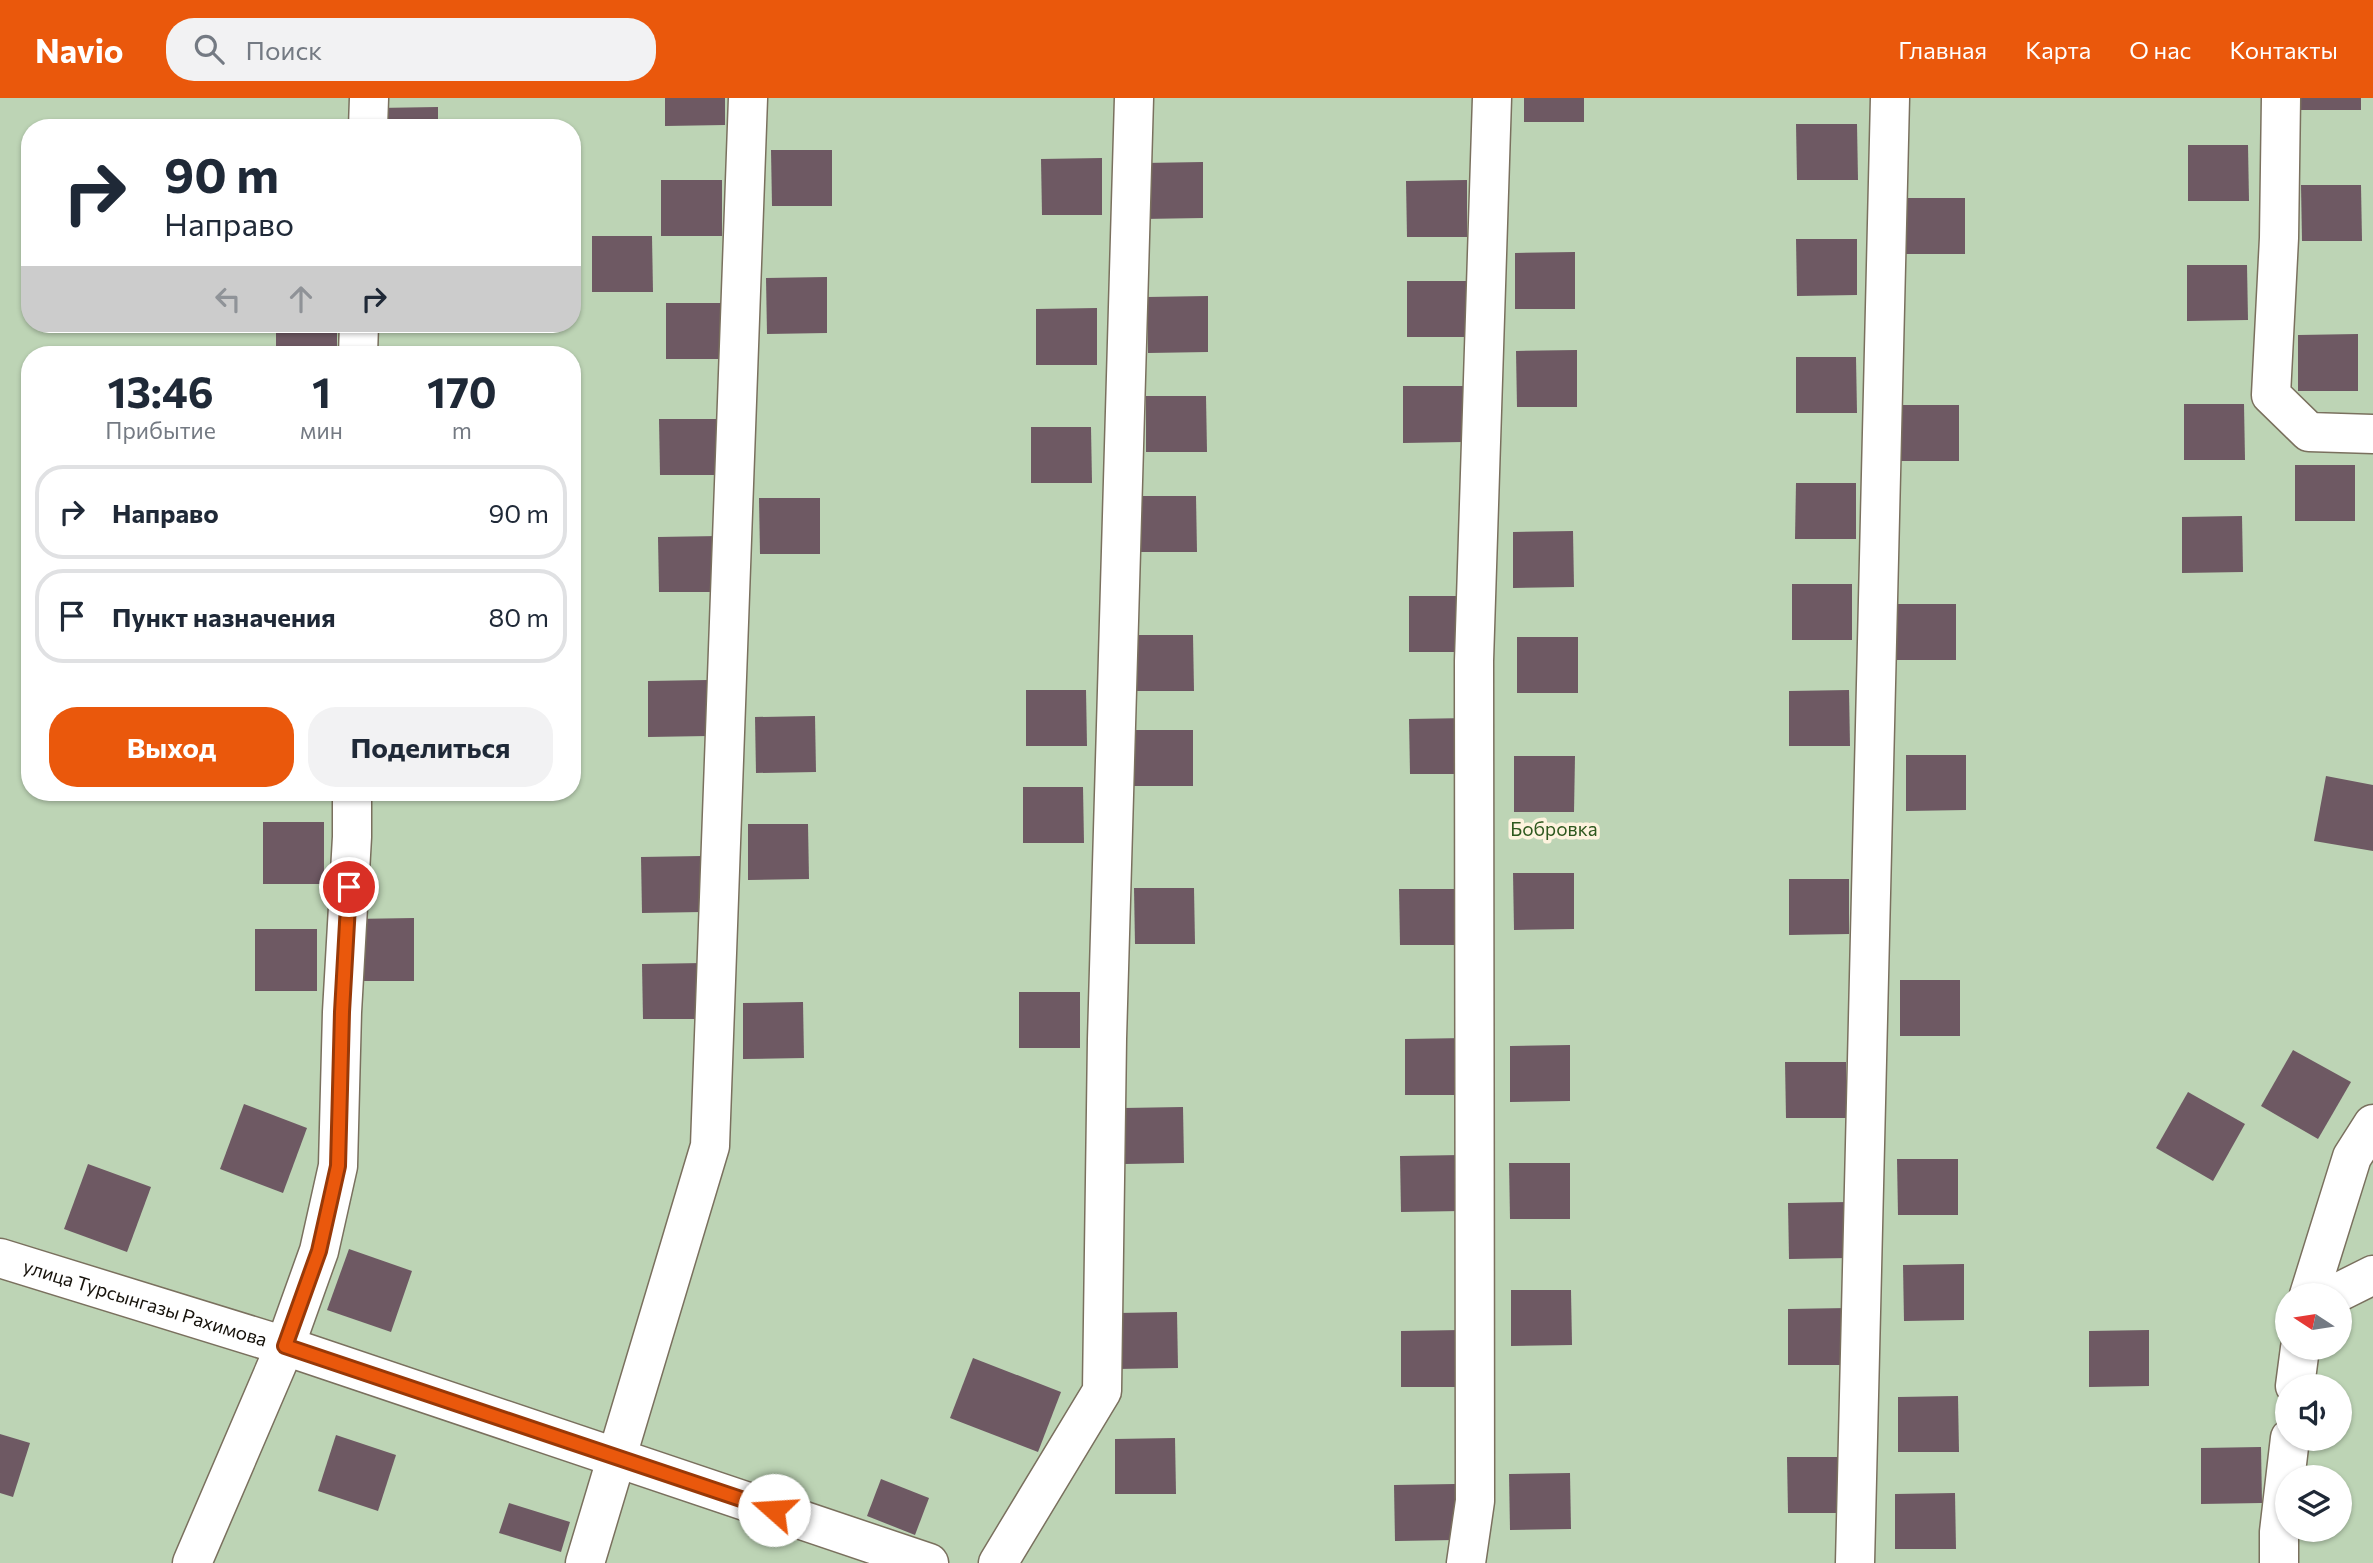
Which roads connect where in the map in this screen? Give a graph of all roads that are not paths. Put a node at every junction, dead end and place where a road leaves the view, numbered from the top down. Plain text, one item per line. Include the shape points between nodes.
1 (369, 98) edge
2 (748, 98) edge
3 (1134, 98) edge
4 (1492, 98) edge
5 (1890, 98) edge
6 (2281, 98) edge
7 (368, 119) edge
8 (2373, 434) edge
9 (352, 801) edge
10 (2373, 1124) edge
11 (0, 1258) edge
12 (2373, 1275) edge
13 (2313, 1283) edge
14 (2352, 1286) edge
15 (285, 1346) junction
16 (2288, 1451) edge
17 (618, 1458) junction
18 (192, 1563) edge
19 (585, 1563) edge
20 (929, 1563) edge
21 (998, 1563) edge
22 (1466, 1563) edge
23 (1855, 1563) edge
24 (2279, 1563) edge

1 - 7 street
2 - 17 street via 710,1146
3 - 21 street via 1107,1039 1102,1391
4 - 22 street via 1474,661 1475,1501
5 - 23 street
6 - 8 street via 2272,395 2309,432
9 - 15 street via 338,1166 319,1251
10 - 13 street via 2352,1157
11 - 15 street, улица Турсынгазы Рахимова
12 - 14 street
15 - 17 street, улица Турсынгазы Рахимова
15 - 18 street
16 - 24 street
17 - 19 street
17 - 20 street, улица Турсынгазы Рахимова

